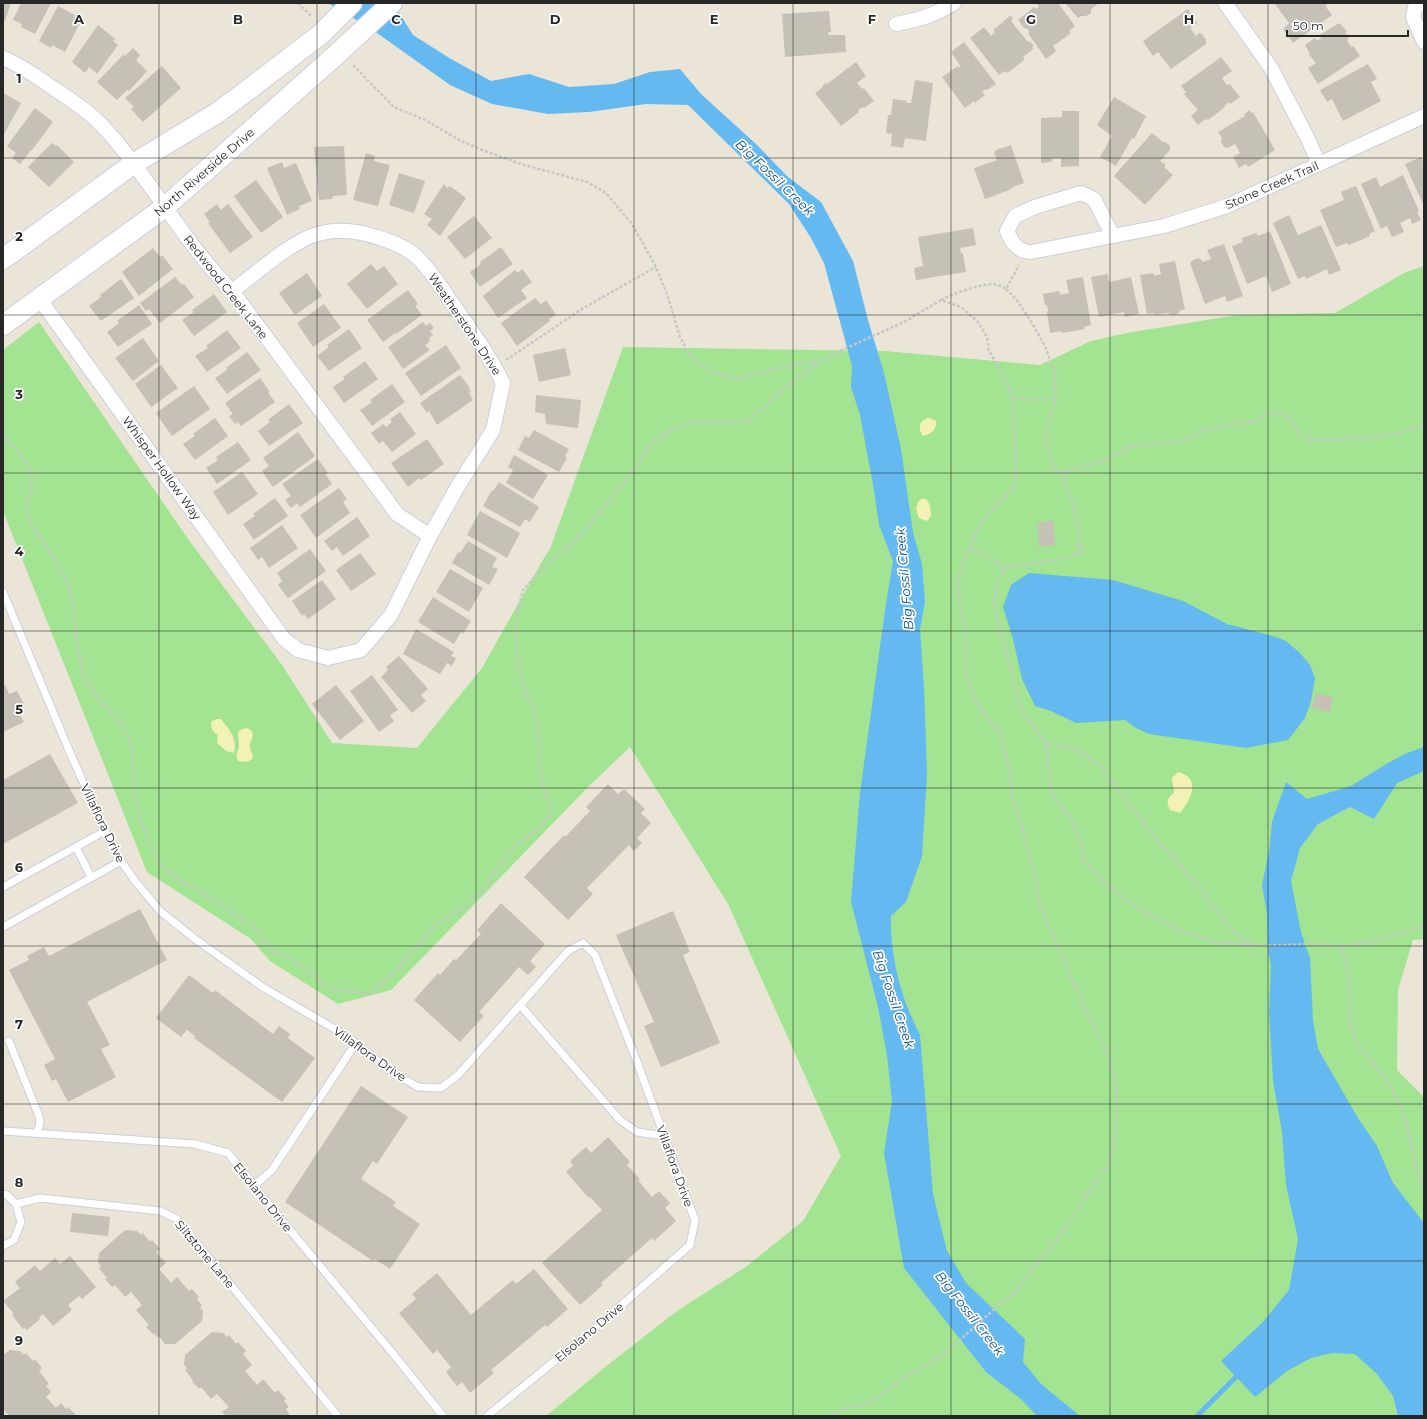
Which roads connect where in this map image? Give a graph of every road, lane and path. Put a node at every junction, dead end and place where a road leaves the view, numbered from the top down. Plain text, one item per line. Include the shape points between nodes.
1 (298, 3) edge
2 (352, 3) edge
3 (392, 3) edge
4 (954, 3) edge
5 (1225, 3) edge
6 (1423, 3) edge
7 (311, 16) dead end
8 (896, 24) dead end
9 (1424, 42) edge
10 (349, 56) junction
11 (3, 58) edge
12 (1424, 116) edge
13 (133, 164) junction
14 (1319, 164) junction
15 (165, 207) junction
16 (1113, 236) junction
17 (1025, 252) junction
18 (3, 259) edge
19 (656, 267) junction
20 (1006, 289) junction
21 (232, 291) junction
22 (39, 298) junction
23 (941, 300) junction
24 (3, 325) edge
25 (820, 362) junction
26 (495, 367) junction
27 (1012, 399) junction
28 (1056, 400) junction
29 (1424, 424) edge
30 (3, 429) edge
31 (1067, 471) junction
32 (430, 536) junction
33 (970, 548) junction
34 (1004, 568) junction
35 (3, 592) edge
36 (284, 639) joint
37 (1046, 744) junction
38 (105, 831) junction
39 (76, 847) junction
40 (121, 860) junction
41 (91, 877) junction
42 (3, 887) edge
43 (1424, 926) edge
44 (3, 927) edge
45 (1253, 946) junction
46 (1341, 947) junction
47 (520, 1005) junction
48 (9, 1041) dead end
49 (356, 1043) junction
50 (3, 1131) edge
51 (37, 1133) junction
52 (664, 1136) junction
53 (254, 1186) junction
54 (1424, 1187) edge
55 (3, 1194) edge
56 (16, 1204) junction
57 (690, 1245) joint
58 (3, 1246) edge
59 (336, 1416) edge
60 (443, 1416) edge
61 (487, 1416) edge
62 (831, 1416) edge

1 - 7 path
2 - 13 main road via 330,26 217,113
3 - 10 main road, North Riverside Drive
4 - 8 street via 941,12
5 - 14 street via 1271,68
6 - 9 street via 1415,7 1413,17
10 - 15 main road, North Riverside Drive
10 - 19 path via 394,107 485,151 587,182 606,193 632,224
11 - 13 street, Redwood Creek Lane via 82,107 109,132
12 - 14 street, Stone Creek Trail
13 - 15 street, Redwood Creek Lane
13 - 18 main road
14 - 16 street, Stone Creek Trail via 1227,206 1164,226
15 - 21 street, Redwood Creek Lane
15 - 22 main road, North Riverside Drive
16 - 17 street, Stone Creek Trail
16 - 17 street via 1094,200 1082,193 1035,207 1015,216 1007,231 1012,242
17 - 20 path
19 - 25 path via 680,337 691,357 709,371 735,379
19 - 26 path via 582,309
20 - 23 path via 997,284 979,286
20 - 28 path via 1018,300 1044,346 1054,370
21 - 26 street, Weatherstone Drive via 285,251 310,237 336,230 361,233 406,249 417,257 436,279
21 - 32 street, Redwood Creek Lane via 396,514
22 - 24 main road, North Riverside Drive
22 - 36 street, Whisper Hollow Way
23 - 25 path via 904,322
23 - 27 path via 961,307 978,322 987,337 989,351 1003,374
25 - 30 path via 749,419 731,423 690,422 669,431 650,445 587,529 547,564 523,590 516,632 518,668 525,692 536,714 540,771 551,808 544,825 518,844 485,887 462,908 435,926 396,971 370,994 344,989 332,992 310,971 274,952 252,927 160,864 139,816 134,789 132,748 126,729 84,678 77,643 74,604 68,584 26,514 32,477
26 - 32 street, Weatherstone Drive via 503,383 493,430
27 - 28 path
27 - 33 path via 1015,485 982,522
28 - 31 path via 1050,413 1046,439 1050,459 1057,472
29 - 31 path via 1401,433 1313,441 1302,436 1288,417 1275,412 1254,422 1202,430 1190,439 1127,447 1112,458
31 - 34 path via 1064,481 1070,492 1081,552 1063,559
32 - 36 street, Weatherstone Drive via 391,615 362,650 328,658 298,650
33 - 34 path
33 - 62 path via 958,582 970,686 983,713 1000,731 1011,778 1012,798 1033,868 1040,906 1105,1047 1115,1077 1116,1131 1111,1160 1057,1240 1016,1292 943,1355 907,1376 870,1403 844,1409
34 - 37 path via 996,586 994,604 1005,651 1020,708
35 - 38 lane, Villaflora Drive
37 - 45 path via 1074,748 1099,765 1153,835 1204,892 1216,911 1235,933
37 - 45 path via 1051,790 1074,822 1086,862 1104,882 1124,899 1181,931 1214,942
38 - 39 lane
38 - 40 lane, Villaflora Drive
39 - 41 lane
39 - 42 lane
40 - 41 lane
40 - 49 lane, Villaflora Drive via 160,911 195,939 264,988
41 - 44 lane
43 - 46 path via 1387,938
45 - 46 path via 1318,944
46 - 54 path via 1348,969 1351,1026 1355,1040 1384,1076 1396,1096 1405,1116
47 - 49 lane, Villaflora Drive via 458,1075 440,1088 418,1086 389,1070
47 - 52 lane via 620,1120 637,1132
47 - 52 lane, Villaflora Drive via 568,951 583,943 595,955
48 - 51 lane via 39,1116
49 - 53 lane via 272,1170
50 - 51 lane, Elsolano Drive
51 - 53 lane, Elsolano Drive via 195,1144 228,1153
52 - 57 lane, Villaflora Drive via 695,1220
53 - 60 lane, Elsolano Drive
55 - 56 lane
56 - 58 lane via 21,1222 14,1240
56 - 59 lane, Siltstone Lane via 40,1198 160,1211 177,1219
57 - 61 lane, Elsolano Drive via 600,1324

